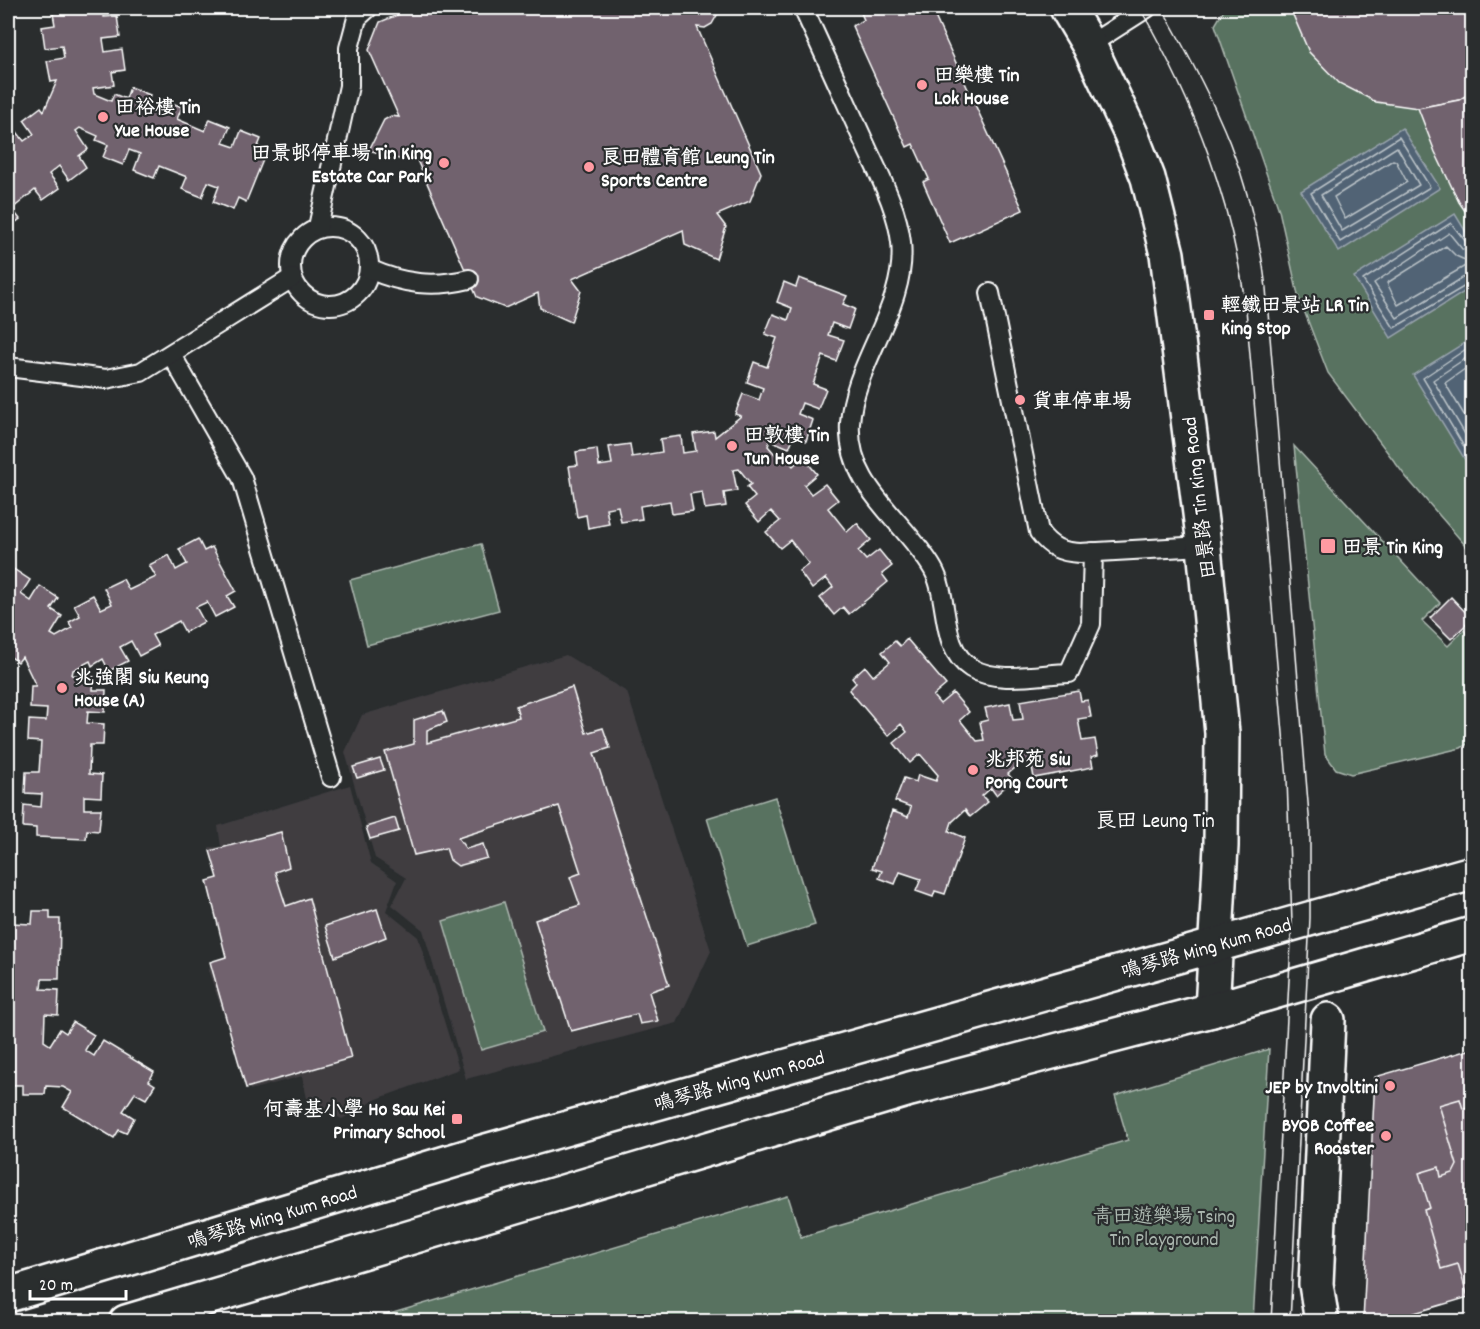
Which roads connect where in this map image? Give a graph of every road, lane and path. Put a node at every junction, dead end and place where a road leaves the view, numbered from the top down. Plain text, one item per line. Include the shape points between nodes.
1 (368, 8) edge
2 (803, 8) edge
3 (1066, 8) edge
4 (1147, 8) edge
5 (1089, 45) junction
6 (318, 227) junction
7 (369, 269) junction
8 (292, 278) junction
9 (469, 279) dead end
10 (990, 293) dead end
11 (171, 354) junction
12 (8, 367) edge
13 (1203, 546) junction
14 (1093, 552) junction
15 (331, 777) dead end
16 (1473, 873) edge
17 (1473, 934) edge
18 (1216, 946) junction
19 (1212, 1010) junction
20 (1328, 1020) dead end
21 (8, 1295) edge
22 (126, 1322) edge
23 (1322, 1322) edge

1 - 6 lane via 357,18 349,48 349,86
2 - 14 lane via 890,198 901,240 901,275 853,404 849,437 852,455 868,488 937,577 959,658 981,673 995,676 1069,673 1091,624
3 - 5 main road, 田景路 Tin King Road
4 - 5 lane
5 - 13 main road, 田景路 Tin King Road via 1131,134 1159,219 1170,278
6 - 7 lane via 331,226 354,235 363,244
6 - 8 lane via 302,238 292,254
7 - 8 lane via 366,282 350,300 328,306 307,298
7 - 9 lane via 408,283 449,284
8 - 11 lane
10 - 14 lane via 1039,532 1050,546 1065,552
11 - 12 lane via 141,372 106,379
11 - 15 lane via 242,478
13 - 14 lane
13 - 18 main road, 田景路 Tin King Road via 1222,733
16 - 18 main road, 鳴琴路 Ming Kum Road
17 - 19 main road
18 - 19 main road, 田景路 Tin King Road
18 - 21 main road, 鳴琴路 Ming Kum Road via 488,1151
19 - 22 main road via 898,1092
20 - 23 main road via 1316,1284

